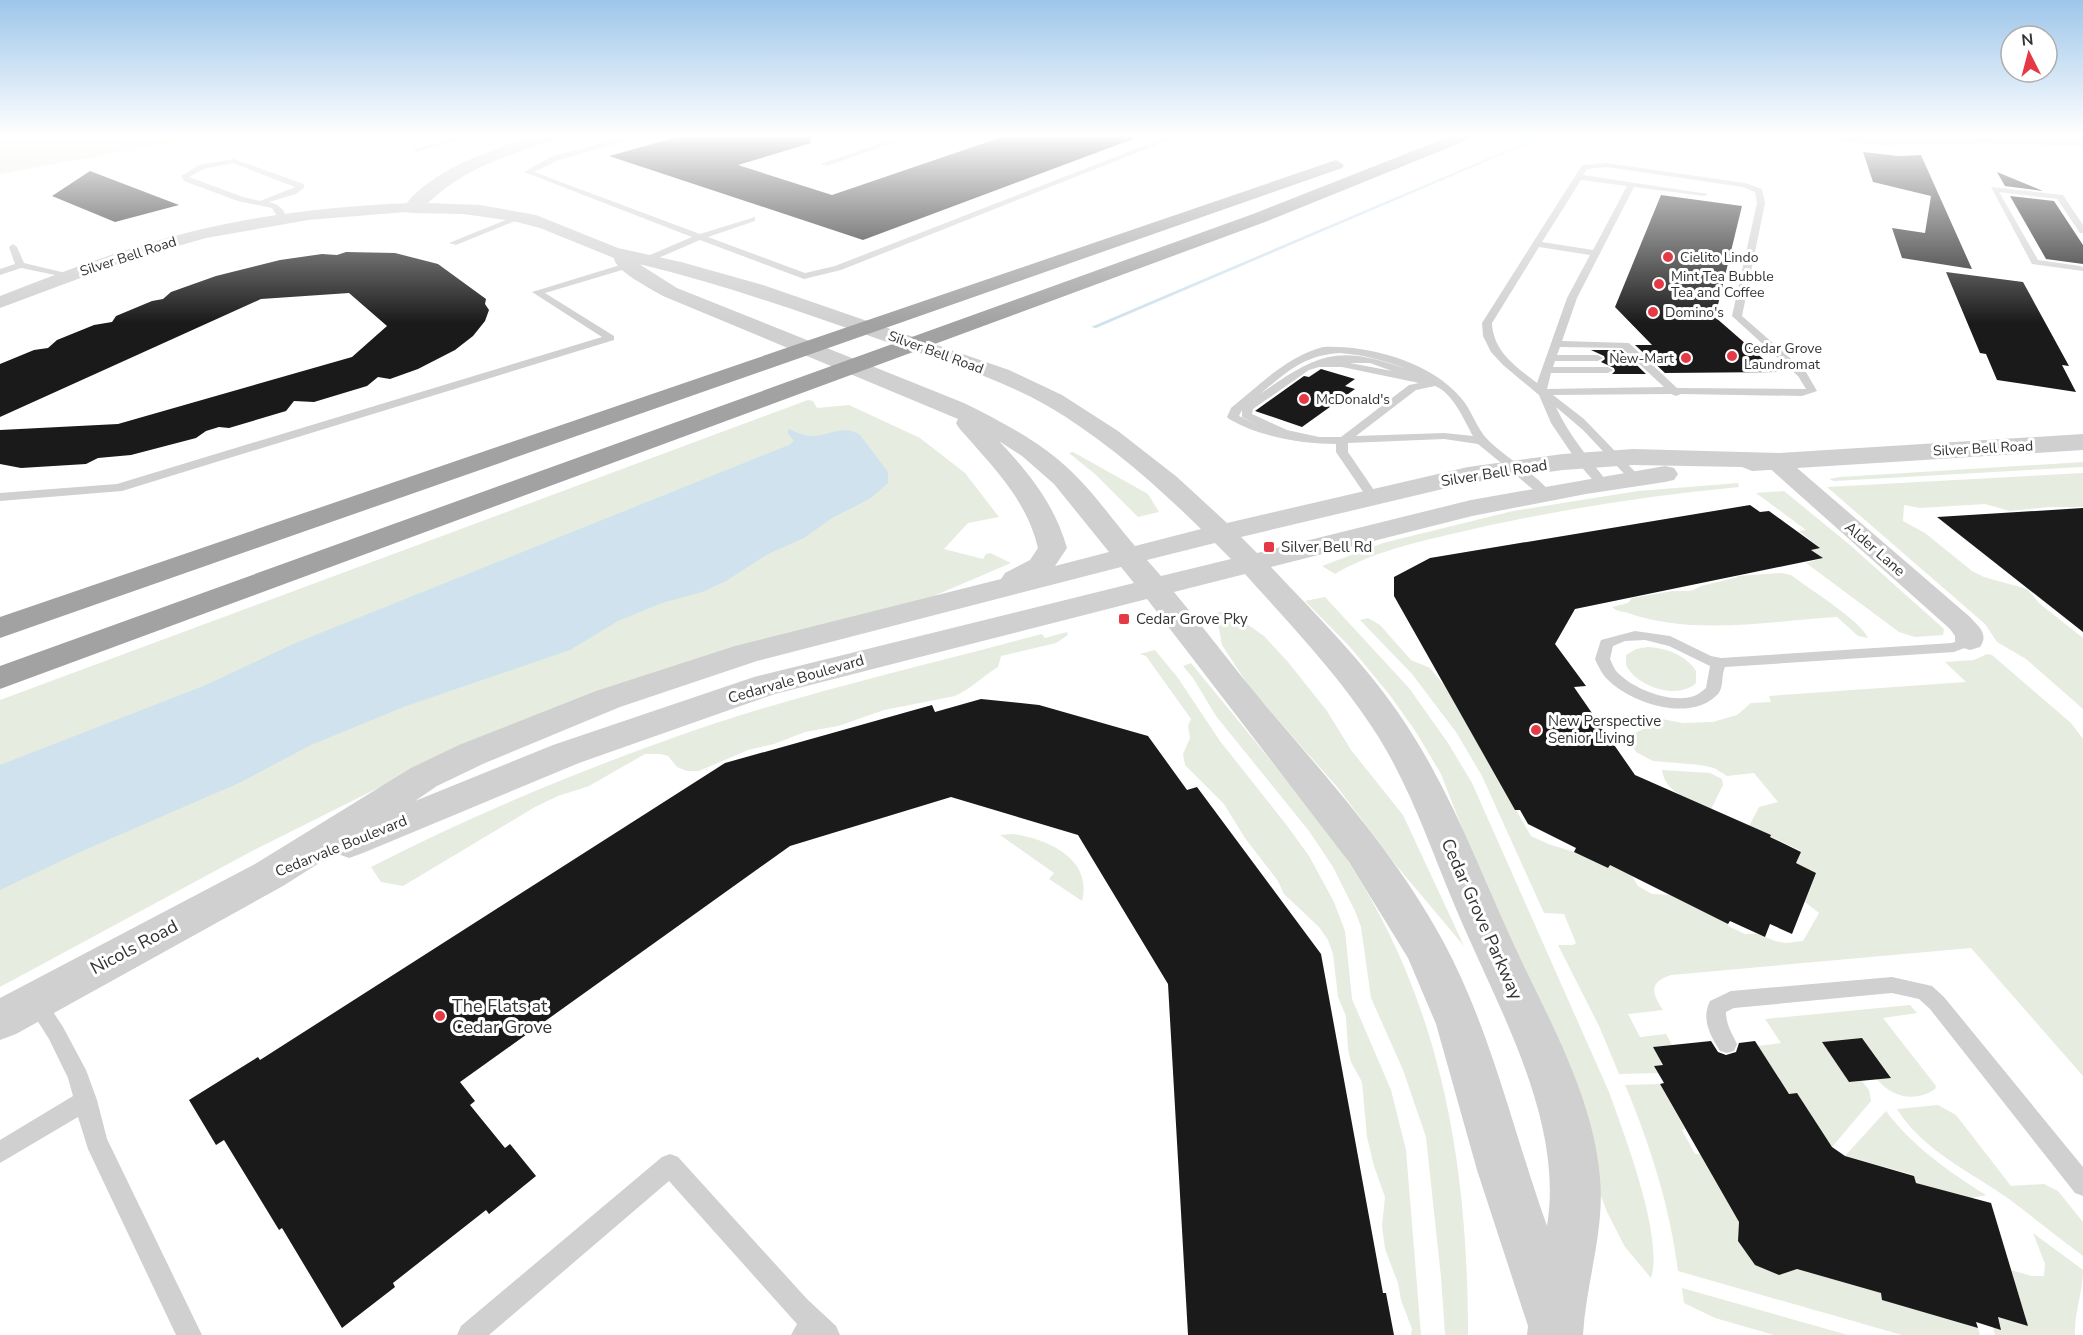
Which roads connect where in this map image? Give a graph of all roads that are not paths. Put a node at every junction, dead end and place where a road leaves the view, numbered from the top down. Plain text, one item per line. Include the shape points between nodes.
1 (239, 198) edge
2 (274, 198) edge
3 (423, 198) edge
4 (597, 198) edge
5 (1016, 198) edge
6 (1239, 198) edge
7 (1308, 198) edge
8 (1565, 198) edge
9 (1624, 198) edge
10 (1760, 198) edge
11 (1999, 198) edge
12 (2061, 198) edge
13 (260, 203) junction
14 (412, 208) junction
15 (521, 217) junction
16 (283, 219) junction
17 (752, 219) dead end
18 (2083, 231) edge
19 (699, 237) junction
20 (453, 243) dead end
21 (1536, 244) junction
22 (13, 247) dead end
23 (1595, 253) junction
24 (637, 262) junction
25 (20, 265) junction
26 (2082, 271) edge
27 (0, 272) edge
28 (70, 275) junction
29 (0, 302) edge
30 (867, 327) junction
31 (917, 343) junction
32 (1555, 344) junction
33 (808, 347) junction
34 (1551, 358) junction
35 (1598, 358) dead end
36 (855, 365) junction
37 (1546, 370) junction
38 (1608, 370) dead end
39 (1436, 383) junction
40 (1543, 392) junction
41 (1676, 393) junction
42 (955, 408) junction
43 (1342, 441) junction
44 (1482, 441) junction
45 (2083, 442) edge
46 (1616, 458) junction
47 (1582, 460) junction
48 (1774, 460) junction
49 (1514, 468) junction
50 (1635, 478) junction
51 (1602, 483) junction
52 (1545, 493) junction
53 (0, 496) edge
54 (1372, 496) junction
55 (1220, 533) junction
56 (1128, 556) junction
57 (1252, 565) junction
58 (1155, 588) junction
59 (980, 594) junction
60 (0, 628) edge
61 (1970, 641) joint
62 (1721, 663) junction
63 (0, 678) edge
64 (269, 876) junction
65 (17, 1010) edge
66 (1727, 1044) dead end
67 (86, 1100) junction
68 (0, 1152) edge
69 (2083, 1185) edge
70 (816, 1331) edge
71 (1566, 1332) edge
72 (189, 1335) edge
73 (470, 1335) edge

1 - 13 lane
2 - 13 lane
3 - 14 street
4 - 19 lane
5 - 19 lane via 838,268 804,276
6 - 30 highway
7 - 31 highway
8 - 21 lane
9 - 23 lane
10 - 41 lane via 1737,316 1808,381 1812,391
11 - 26 lane via 2035,262
12 - 18 lane
13 - 16 lane via 277,208
14 - 15 street, Silver Bell Road
14 - 16 street, Silver Bell Road
15 - 20 lane
15 - 24 street, Silver Bell Road
16 - 28 street, Silver Bell Road via 170,242
17 - 19 lane
19 - 24 lane
21 - 23 lane
21 - 40 lane via 1486,328 1490,341 1512,368
22 - 25 lane
23 - 32 lane
24 - 30 street, Silver Bell Road via 718,276
24 - 33 street, Silver Bell Road via 670,292
24 - 53 lane via 537,292 610,338 118,488
25 - 27 lane
25 - 28 lane
28 - 29 street, Silver Bell Road
30 - 31 street, Silver Bell Road
30 - 33 highway
31 - 36 highway
31 - 55 street, Silver Bell Road via 1040,392 1077,414 1133,453
32 - 34 lane
32 - 41 lane via 1625,345 1647,370
33 - 36 street, Silver Bell Road
33 - 60 highway
34 - 35 lane
34 - 37 lane
36 - 42 street, Silver Bell Road
36 - 63 highway
37 - 38 lane
37 - 40 lane
39 - 43 lane via 1413,387
39 - 43 lane via 1325,363 1311,366 1248,408 1246,415 1283,432 1320,441
39 - 43 lane via 1418,370 1378,354 1316,352 1302,357 1233,414 1240,423 1272,433 1314,441
39 - 44 lane via 1450,391
40 - 41 lane
40 - 46 lane via 1575,416
40 - 47 lane via 1557,423
42 - 56 street, Silver Bell Road via 996,428 1064,478
42 - 59 street via 1023,484 1044,515 1053,548 1040,566
43 - 44 lane via 1443,436
43 - 54 lane via 1342,452
44 - 49 lane
45 - 48 street, Silver Bell Road
46 - 47 street, Silver Bell Road
46 - 48 street, Silver Bell Road
46 - 50 lane
47 - 49 street, Silver Bell Road
47 - 51 lane
48 - 50 street, Silver Bell Road
48 - 61 street, Alder Lane via 1959,623 1970,634
49 - 52 lane
49 - 54 street, Silver Bell Road
50 - 51 street, Silver Bell Road
51 - 52 street, Silver Bell Road
52 - 57 street, Silver Bell Road via 1471,508
54 - 55 street, Silver Bell Road
55 - 56 street, Silver Bell Road
55 - 57 street, Silver Bell Road
56 - 58 street, Silver Bell Road
56 - 59 street, Cedarvale Boulevard
57 - 58 street, Silver Bell Road
57 - 71 street, Cedar Grove Parkway via 1349,672 1386,721 1420,780 1536,1042 1567,1131 1575,1170 1578,1207
58 - 64 street, Cedarvale Boulevard via 766,685 566,754
58 - 71 street, Cedar Grove Parkway via 1363,851 1427,952 1459,1024 1502,1170
59 - 64 street, Cedarvale Boulevard via 746,653 549,722 424,777
61 - 62 lane via 1943,648
62 - 62 lane via 1701,659 1671,642 1643,636 1606,642 1602,653 1604,664 1618,682 1643,695 1670,702 1707,697 1714,690 1716,669
64 - 65 street, Nicols Road
65 - 67 lane via 56,1034
66 - 69 lane via 1715,1017 1718,1007 1731,1000 1877,985 1915,988 1937,1003
67 - 68 lane
67 - 72 lane via 96,1141
70 - 73 lane via 670,1165

